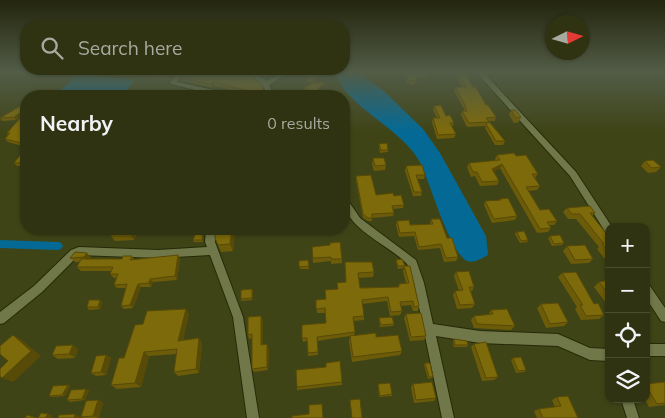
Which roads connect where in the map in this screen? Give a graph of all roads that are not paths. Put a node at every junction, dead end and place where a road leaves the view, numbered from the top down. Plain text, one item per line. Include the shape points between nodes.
1 (497, 92) edge
2 (350, 210) edge
3 (605, 224) edge
4 (211, 235) edge
5 (213, 251) junction
6 (650, 295) edge
7 (665, 317) edge
8 (0, 319) edge
9 (429, 329) junction
10 (650, 350) edge
11 (665, 350) edge
12 (605, 355) edge
13 (628, 403) edge
14 (252, 418) edge
15 (448, 418) edge
16 (633, 418) edge

1 - 3 street via 567,167
2 - 9 street via 358,220 413,264
4 - 5 street
5 - 8 street via 158,254 79,251
5 - 14 street via 236,308
6 - 7 street
9 - 12 street via 480,337 558,340 590,354
9 - 15 street
10 - 11 street
13 - 16 street

